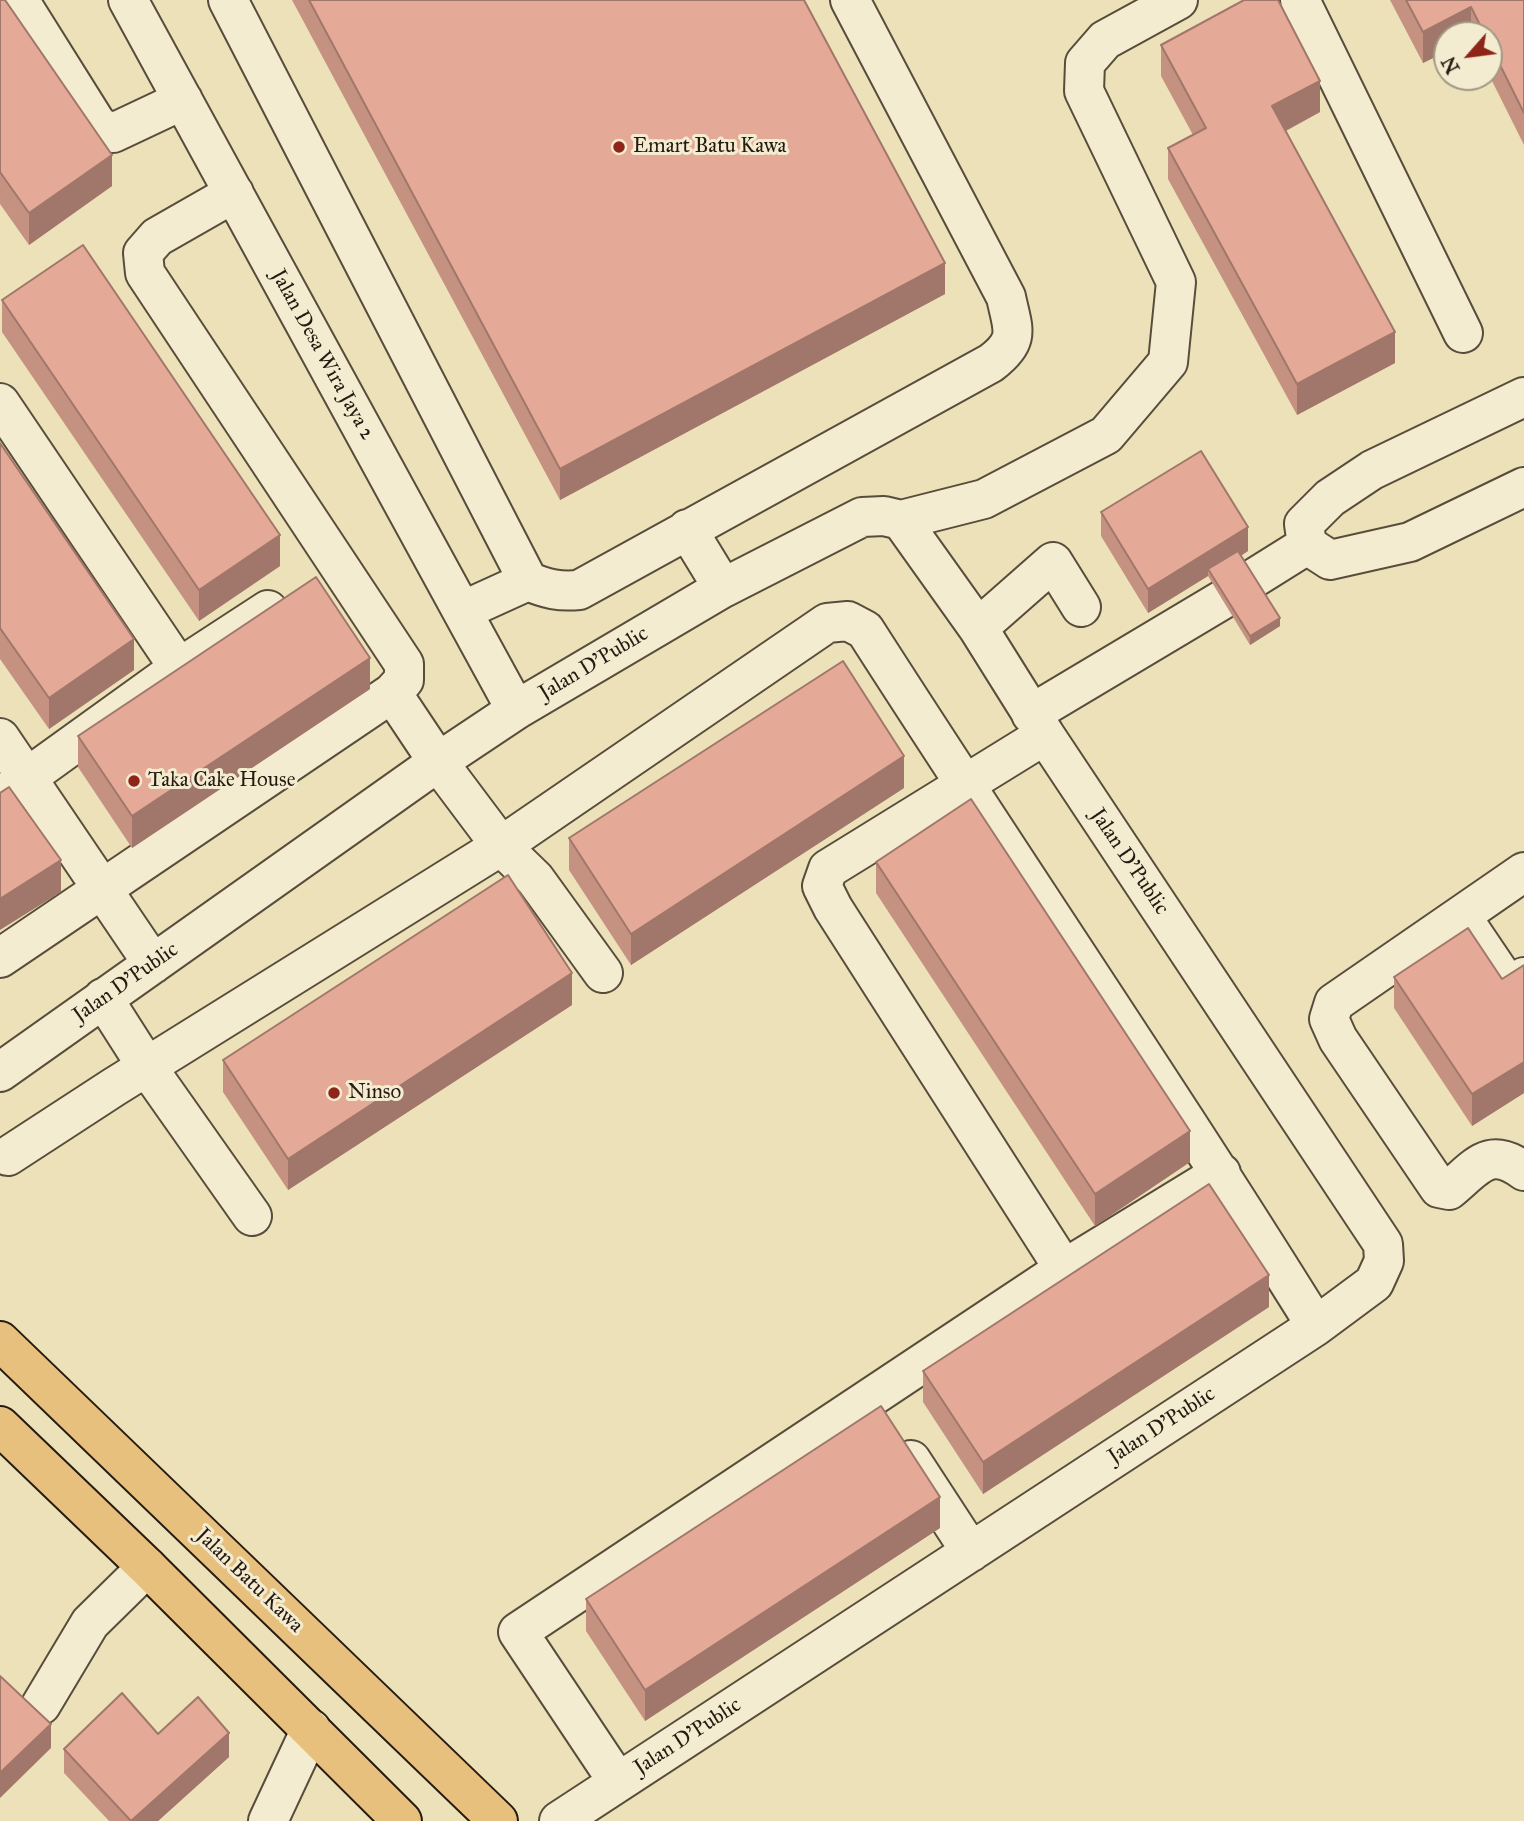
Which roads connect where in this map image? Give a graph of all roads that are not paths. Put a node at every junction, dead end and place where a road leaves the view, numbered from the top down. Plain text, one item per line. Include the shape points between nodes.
1 (19, 0) edge
2 (128, 0) edge
3 (228, 0) edge
4 (850, 0) edge
5 (1178, 0) edge
6 (1300, 0) edge
7 (183, 100) junction
8 (234, 193) junction
9 (1463, 333) dead end
10 (1524, 397) edge
11 (0, 403) edge
12 (1524, 487) edge
13 (901, 520) junction
14 (687, 529) junction
15 (1307, 545) junction
16 (338, 565) junction
17 (528, 580) junction
18 (723, 588) junction
19 (1081, 607) dead end
20 (462, 611) junction
21 (978, 628) junction
22 (179, 668) junction
23 (392, 693) junction
24 (516, 710) junction
25 (1038, 724) junction
26 (0, 738) edge
27 (438, 762) junction
28 (965, 786) junction
29 (13, 788) edge
30 (501, 846) junction
31 (1524, 872) edge
32 (102, 888) junction
33 (1461, 916) junction
34 (0, 958) edge
35 (153, 964) junction
36 (603, 972) dead end
37 (1524, 977) edge
38 (103, 998) junction
39 (146, 1067) junction
40 (0, 1072) edge
41 (8, 1156) dead end
42 (1524, 1171) edge
43 (1221, 1173) junction
44 (252, 1216) dead end
45 (1064, 1269) junction
46 (1316, 1326) junction
47 (0, 1341) edge
48 (870, 1397) junction
49 (0, 1426) edge
50 (971, 1552) junction
51 (148, 1567) junction
52 (41, 1705) dead end
53 (311, 1730) junction
54 (618, 1782) junction
55 (268, 1821) edge
56 (402, 1821) edge
57 (498, 1821) edge
58 (559, 1821) edge

1 - 7 street via 98,126 113,132
2 - 7 street, Jalan Desa Wira Jaya 2
3 - 17 street
4 - 14 street via 1006,297 1014,331 1008,350 991,363
5 - 13 street via 1105,40 1086,63 1084,90 1176,282 1168,362 1106,435 984,499
6 - 9 street
7 - 8 street, Jalan Desa Wira Jaya 2
8 - 16 street via 157,237 143,253 145,273
8 - 20 street, Jalan Desa Wira Jaya 2
10 - 15 street via 1372,470 1330,498 1304,524
11 - 22 street
12 - 15 street via 1410,542 1330,560
13 - 18 street, Jalan D'Public via 862,517
13 - 21 street, Jalan D'Public
14 - 17 street via 579,590 544,588
14 - 18 street
15 - 25 street
16 - 22 street
16 - 23 street via 404,663 404,680
17 - 20 street
18 - 24 street, Jalan D'Public
19 - 21 street via 1053,562
20 - 24 street, Jalan Desa Wira Jaya 2
21 - 25 street, Jalan D'Public
22 - 29 street
23 - 27 street
23 - 32 street
24 - 27 street, Jalan D'Public
25 - 28 street
25 - 46 street, Jalan D'Public via 1383,1244 1384,1261 1374,1283
26 - 29 street
27 - 30 street
27 - 35 street, Jalan D'Public
28 - 30 street via 865,630 848,621 827,623
28 - 43 street
28 - 45 street via 828,869 822,886
29 - 32 street
30 - 36 street via 535,879
30 - 39 street
31 - 33 street
32 - 34 street
32 - 35 street
33 - 37 street via 1509,987
33 - 42 street via 1334,1003 1329,1019 1439,1188 1449,1190 1487,1159 1503,1159
35 - 38 street, Jalan D'Public
38 - 39 street
38 - 40 street, Jalan D'Public
39 - 41 street
39 - 44 street
43 - 45 street
43 - 46 street
45 - 48 street
46 - 50 street, Jalan D'Public
47 - 57 highway, Jalan Batu Kawa
48 - 50 street
48 - 54 street via 518,1632
49 - 51 highway
50 - 54 street, Jalan D'Public
51 - 52 street via 90,1623
51 - 53 highway
53 - 55 street
53 - 56 highway
54 - 58 street, Jalan D'Public

